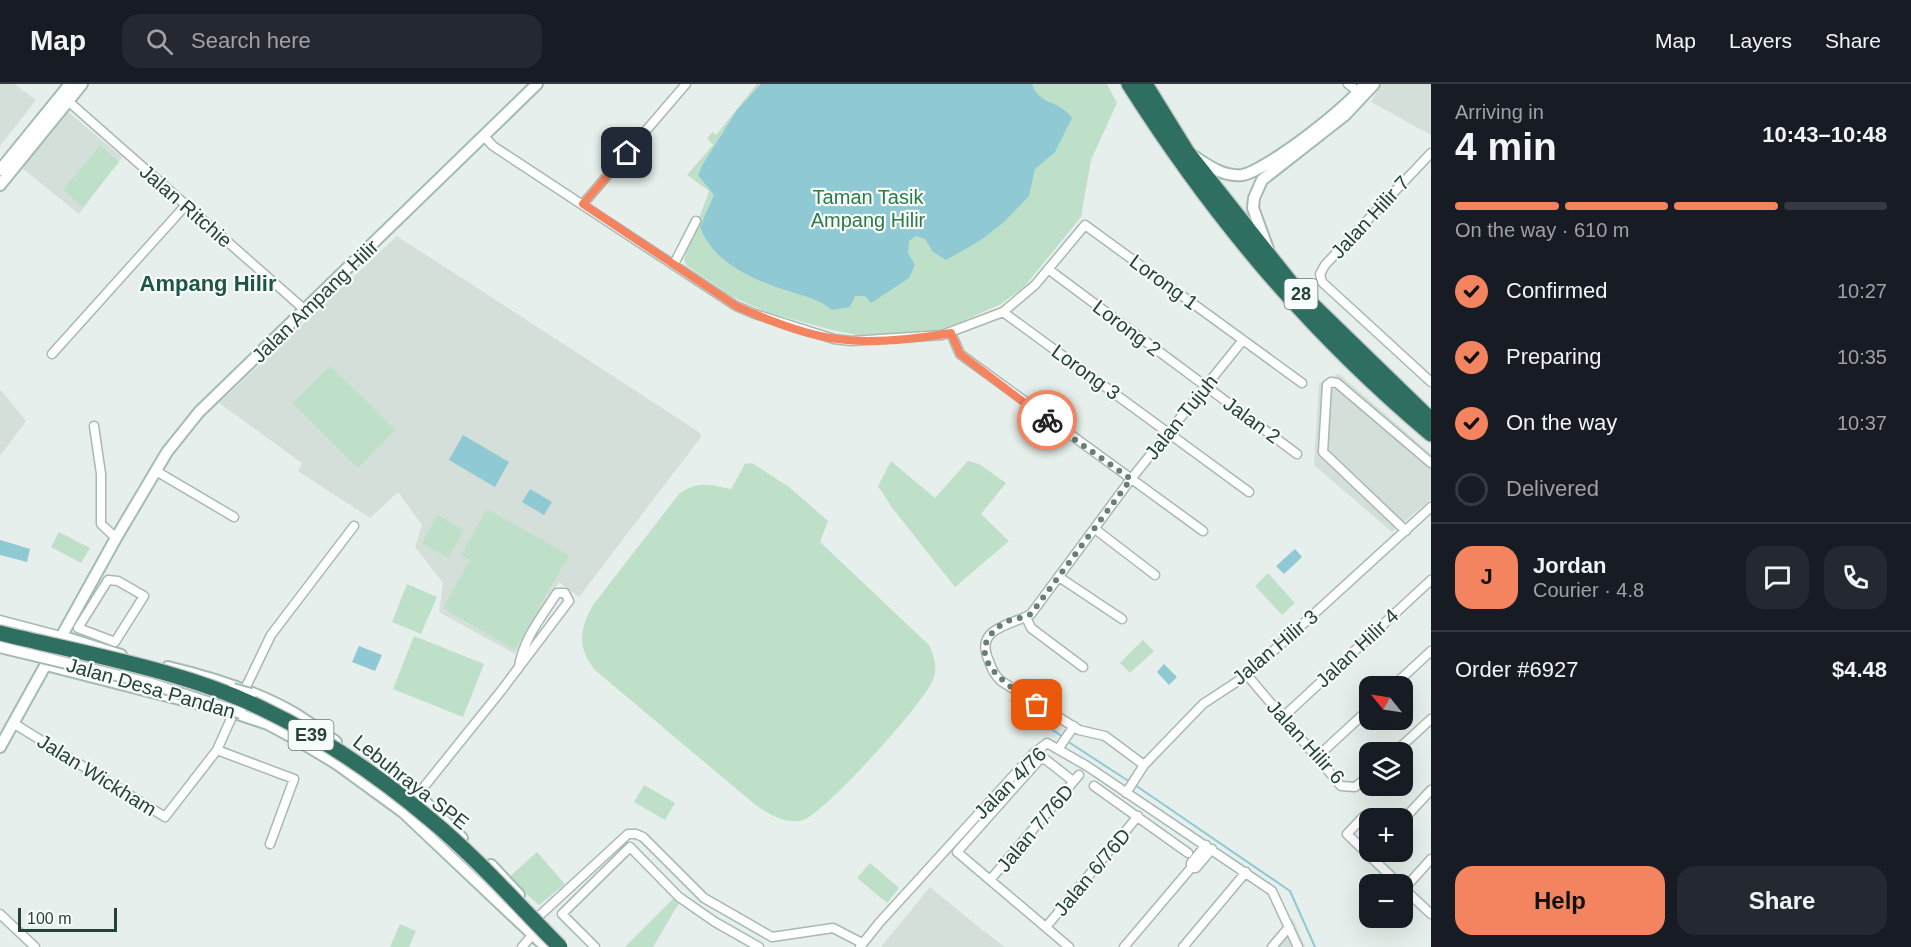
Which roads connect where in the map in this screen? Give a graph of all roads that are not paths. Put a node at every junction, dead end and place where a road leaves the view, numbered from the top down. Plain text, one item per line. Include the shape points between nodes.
1 (70, 84) edge
2 (82, 84) edge
3 (537, 84) edge
4 (686, 84) edge
5 (1129, 84) edge
6 (1145, 84) edge
7 (1348, 84) edge
8 (1374, 84) edge
9 (1362, 88) edge
10 (68, 101) junction
11 (484, 136) junction
12 (1187, 152) junction
13 (1431, 153) edge
14 (0, 170) edge
15 (0, 185) edge
16 (583, 204) junction
17 (185, 206) junction
18 (696, 221) dead end
19 (1274, 262) junction
20 (674, 264) junction
21 (1048, 268) junction
22 (305, 310) junction
23 (1003, 312) junction
24 (951, 333) junction
25 (1243, 340) junction
26 (52, 354) dead end
27 (1431, 382) edge
28 (1302, 383) dead end
29 (1206, 387) junction
30 (1431, 420) edge
31 (94, 426) dead end
32 (1169, 432) junction
33 (1431, 434) edge
34 (1297, 454) dead end
35 (1431, 463) edge
36 (156, 471) junction
37 (1131, 479) junction
38 (1249, 492) dead end
39 (1431, 507) edge
40 (234, 518) dead end
41 (354, 526) dead end
42 (1095, 529) junction
43 (1203, 531) dead end
44 (1406, 531) junction
45 (116, 538) junction
46 (1155, 575) dead end
47 (94, 576) junction
48 (1059, 577) junction
49 (1431, 580) edge
50 (107, 583) junction
51 (1026, 617) junction
52 (1122, 619) dead end
53 (0, 620) edge
54 (0, 631) edge
55 (62, 636) junction
56 (0, 640) edge
57 (0, 647) edge
58 (1431, 651) edge
59 (46, 664) junction
60 (519, 666) junction
61 (1083, 667) dead end
62 (1247, 675) junction
63 (1404, 676) edge
64 (248, 693) junction
65 (238, 712) junction
66 (1283, 717) junction
67 (1359, 718) edge
68 (1431, 719) edge
69 (13, 723) junction
70 (1072, 730) junction
71 (1406, 742) edge
72 (1062, 745) junction
73 (0, 747) edge
74 (217, 750) junction
75 (1317, 757) junction
76 (1144, 765) junction
77 (1359, 784) edge
78 (1094, 786) dead end
79 (1128, 790) junction
80 (1431, 790) edge
81 (418, 795) junction
82 (1413, 809) edge
83 (403, 812) junction
84 (1138, 816) junction
85 (1359, 821) edge
86 (270, 844) dead end
87 (1359, 844) edge
88 (1209, 847) junction
89 (1188, 853) dead end
90 (1431, 859) edge
91 (1379, 862) edge
92 (1246, 872) junction
93 (1390, 874) edge
94 (1413, 876) edge
95 (990, 880) junction
96 (1413, 897) edge
97 (0, 914) edge
98 (1431, 914) edge
99 (539, 916) junction
100 (1046, 927) junction
101 (1289, 927) junction
102 (532, 934) junction
103 (772, 937) junction
104 (861, 945) edge
105 (544, 946) edge
106 (1296, 946) edge
107 (35, 947) edge
108 (522, 947) edge
109 (560, 947) edge
110 (568, 947) edge
111 (595, 947) edge
112 (759, 947) edge
113 (770, 947) edge
114 (1069, 947) edge
115 (1124, 947) edge
116 (1184, 947) edge
117 (1272, 947) edge

1 - 14 street
2 - 10 street
3 - 11 street, Jalan Ampang Hilir
4 - 16 street
5 - 33 highway, 28 via 1189,174 1279,288 1311,323
6 - 12 highway, 28
7 - 9 street
8 - 19 street via 1350,111 1257,188 1253,208
9 - 12 street via 1323,123 1253,173 1223,173
10 - 15 street
10 - 17 street, Jalan Ritchie
11 - 16 street via 493,146
11 - 22 street, Jalan Ampang Hilir
12 - 19 highway, 28
13 - 27 street, Jalan Hilir 7 via 1324,265 1320,274 1322,282
16 - 20 street
17 - 22 street, Jalan Ritchie
17 - 26 street
18 - 20 street
19 - 30 highway, 28 via 1320,314
20 - 24 street via 746,310 834,339
21 - 23 street via 1035,285
21 - 25 street, Lorong 1 via 1084,225
21 - 29 street, Lorong 2
22 - 36 street, Jalan Ampang Hilir via 199,412
23 - 24 street
23 - 32 street, Lorong 3
24 - 37 street via 960,354
25 - 28 street, Lorong 1
25 - 29 street, Jalan Tujuh
29 - 32 street, Jalan Tujuh
29 - 34 street, Jalan 2
31 - 45 street via 101,524
32 - 37 street, Jalan Tujuh
32 - 38 street, Lorong 3
35 - 44 street via 1337,382 1331,382 1326,390 1323,452
36 - 40 street
36 - 45 street, Jalan Ampang Hilir
37 - 42 street, Jalan Tujuh
37 - 43 street
39 - 44 street, Jalan Hilir 3
41 - 64 street via 271,635
42 - 46 street
42 - 48 street, Jalan Tujuh
44 - 62 street, Jalan Hilir 3
45 - 47 street, Jalan Ampang Hilir
47 - 50 street
47 - 55 street, Jalan Ampang Hilir
48 - 51 street, Jalan Tujuh
48 - 52 street
49 - 66 street, Jalan Hilir 4
50 - 50 street via 78,628 116,642 144,596 118,581
51 - 61 street via 1031,628
51 - 70 street, Jalan Tujuh via 1006,622 986,640 984,647 993,671 1001,681
53 - 55 street
54 - 64 street, Jalan Desa Pandan, bridge
54 - 109 highway, Lebuhraya SPE / E39, bridge via 191,682 261,708 292,725 339,752 433,821
55 - 59 street, Jalan Ampang Hilir
55 - 64 street
56 - 105 highway, Lebuhraya SPE / E39 via 209,696 289,731 380,790 411,815
57 - 65 street, Jalan Desa Pandan, bridge via 149,683
58 - 63 street
59 - 65 street
59 - 69 street, Jalan Ampang Hilir
60 - 60 street via 522,648 557,593 565,593 569,601
60 - 81 street
62 - 66 street, Jalan Hilir 6
62 - 76 street, Jalan Hilir 3 via 1203,704
64 - 81 street via 294,713
65 - 74 street, Jalan Wickham
65 - 83 street, Jalan Desa Pandan via 303,743
66 - 75 street, Jalan Hilir 6
67 - 75 street
68 - 71 street
69 - 73 street, Jalan Ampang Hilir
69 - 74 street, Jalan Wickham via 165,817
70 - 72 street
70 - 76 street via 1105,736
72 - 79 street, Jalan 4/76
72 - 104 street, Jalan 4/76 via 1047,743 1034,753
74 - 86 street via 294,779
75 - 77 street, Jalan Hilir 6 via 1341,786
76 - 79 street, Jalan Hilir 3
78 - 84 street
79 - 88 street, Jalan 4/76
80 - 82 street
81 - 83 street
81 - 99 street
83 - 102 street, Jalan Desa Pandan
84 - 89 street
84 - 100 street, Jalan 6/76D
85 - 87 street via 1347,834
88 - 92 street, Jalan 4/76
88 - 115 street via 1196,868 1191,867
90 - 94 street
91 - 93 street
92 - 101 street, Jalan 4/76 via 1272,891
92 - 116 street
95 - 95 street, Jalan 7/76D via 1076,778 1045,759 1039,760 957,852
95 - 100 street
96 - 98 street
97 - 107 street
99 - 103 street via 628,834 636,834 704,898
99 - 110 street
100 - 114 street
101 - 106 street
101 - 117 street
102 - 105 street, Jalan Desa Pandan
102 - 108 street
103 - 104 street via 833,928
103 - 113 street
111 - 112 street via 563,917 563,912 629,847 692,906

